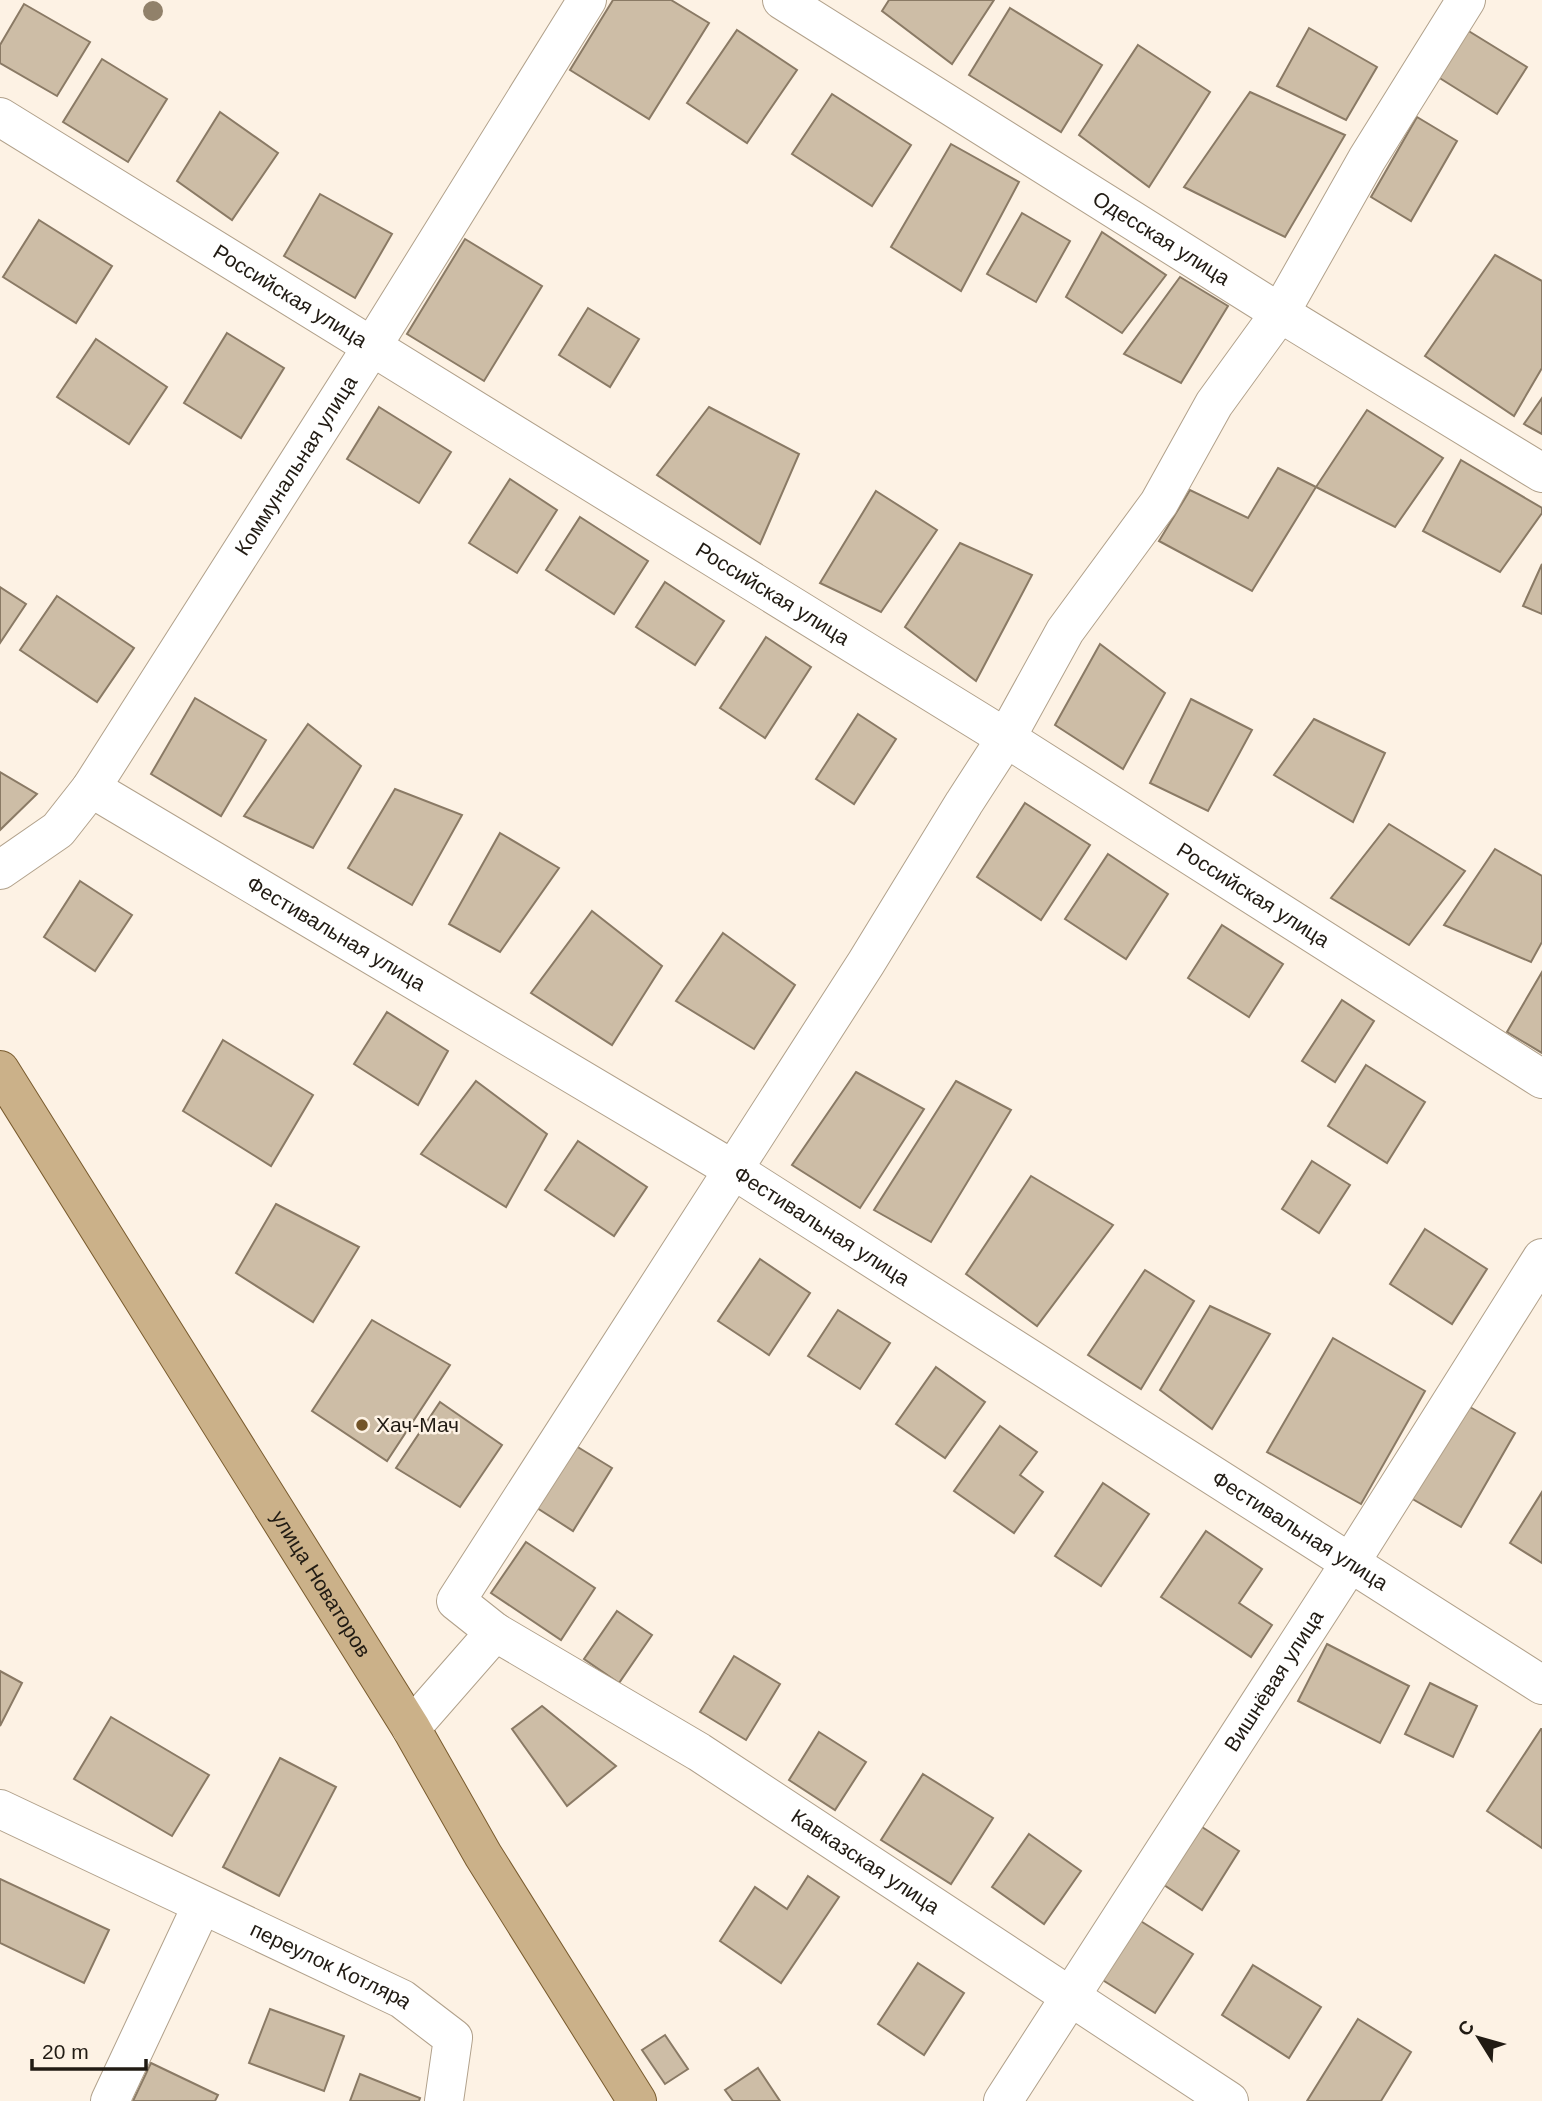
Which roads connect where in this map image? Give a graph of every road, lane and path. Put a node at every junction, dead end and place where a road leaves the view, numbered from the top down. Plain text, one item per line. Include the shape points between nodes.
1 (587, 0) edge
2 (782, 0) edge
3 (1466, 0) edge
4 (0, 117) edge
5 (1280, 313) junction
6 (372, 348) junction
7 (1542, 472) edge
8 (1006, 738) junction
9 (91, 788) junction
10 (0, 870) edge
11 (0, 1070) edge
12 (1542, 1079) edge
13 (732, 1169) junction
14 (1542, 1258) edge
15 (1350, 1563) junction
16 (495, 1632) junction
17 (1542, 1685) edge
18 (411, 1728) junction
19 (0, 1810) edge
20 (202, 1905) junction
21 (1071, 1998) junction
22 (110, 2101) edge
23 (444, 2101) edge
24 (637, 2101) edge
25 (1003, 2101) edge
26 (1229, 2101) edge

1 - 6 street, Коммунальная улица
2 - 5 street, Одесская улица
3 - 5 street via 1367,159
4 - 6 street, Российская улица
5 - 7 street, Одесская улица
5 - 8 street via 1214,404 1159,503 1065,631
6 - 8 street, Российская улица
6 - 9 street, Коммунальная улица
8 - 12 street, Российская улица
8 - 13 street
9 - 10 street, Коммунальная улица via 58,831
9 - 13 street, Фестивальная улица
11 - 18 main road, улица Новаторов
13 - 15 street, Фестивальная улица
13 - 16 street, Кавказская улица via 456,1601
14 - 15 street, Вишнёвая улица
15 - 17 street, Фестивальная улица
15 - 21 street, Вишнёвая улица
16 - 18 street
16 - 21 street, Кавказская улица via 699,1752
18 - 24 main road, улица Новаторов via 483,1855
19 - 20 street, переулок Котляра
20 - 22 street
20 - 23 street, переулок Котляра via 402,1999 453,2038
21 - 25 street, Вишнёвая улица
21 - 26 street, Кавказская улица

